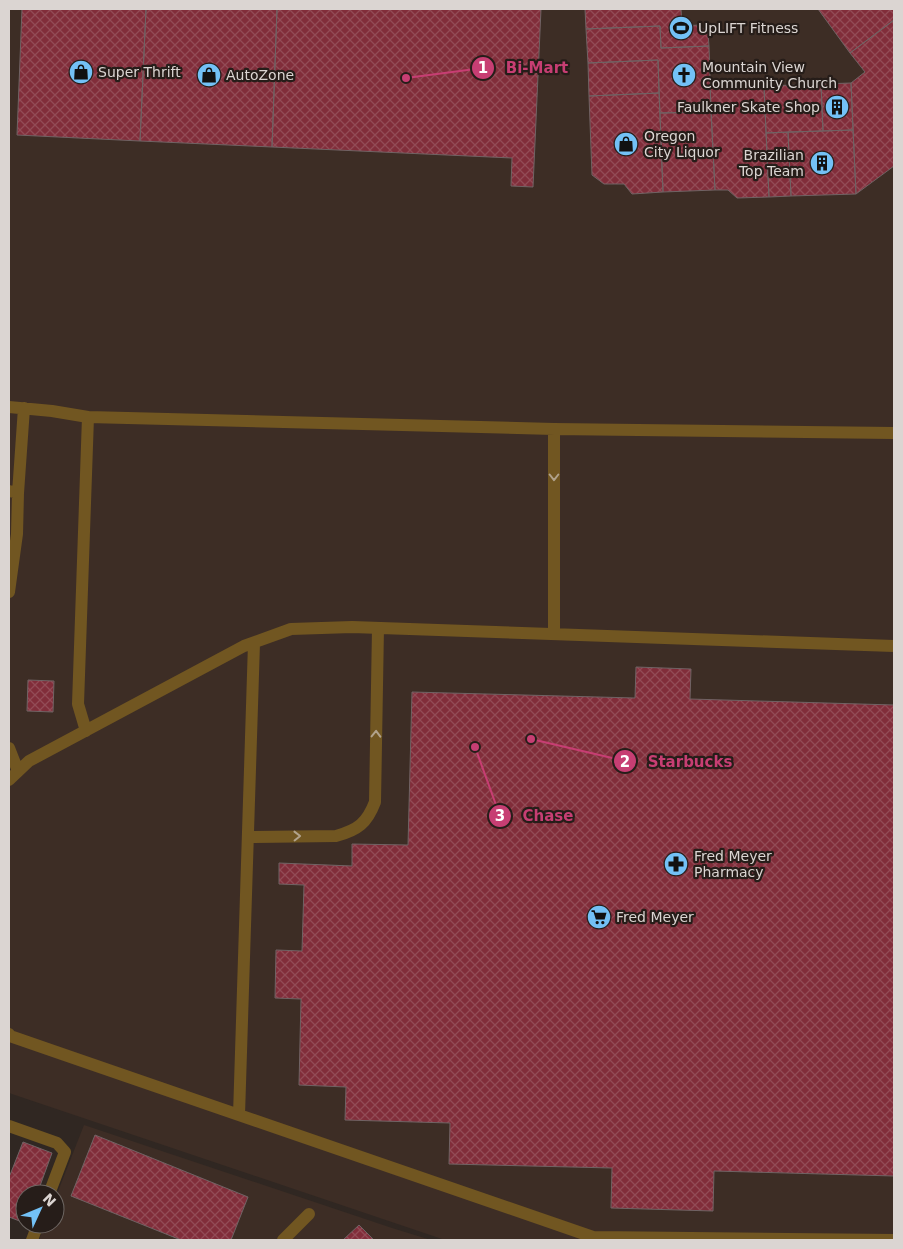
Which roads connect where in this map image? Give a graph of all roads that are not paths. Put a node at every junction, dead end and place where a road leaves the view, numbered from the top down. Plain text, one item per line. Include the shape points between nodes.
1 (9, 407) edge
2 (24, 408) junction
3 (88, 417) junction
4 (554, 429) junction
5 (894, 434) edge
6 (14, 492) edge
7 (9, 592) edge
8 (378, 628) junction
9 (554, 634) junction
10 (254, 643) junction
11 (894, 646) edge
12 (86, 731) junction
13 (9, 748) edge
14 (14, 776) edge
15 (248, 837) junction
16 (9, 1034) edge
17 (239, 1115) junction
18 (9, 1126) edge
19 (53, 1184) edge
20 (309, 1214) dead end
21 (283, 1240) edge
22 (894, 1240) edge

1 - 2 lane
2 - 3 lane
2 - 6 lane
3 - 4 lane
3 - 12 lane via 78,704
4 - 5 lane
4 -> 9 lane
6 - 7 lane via 17,534
8 - 9 lane
8 - 10 lane via 291,629
15 -> 8 lane via 336,836 361,825 370,814 375,802
9 - 11 lane
10 - 12 lane
10 - 15 lane
12 - 14 lane via 29,761
13 - 14 lane
15 - 17 lane
16 - 17 lane
17 - 22 lane via 593,1237
18 - 19 lane via 58,1143 65,1152
20 - 21 lane

